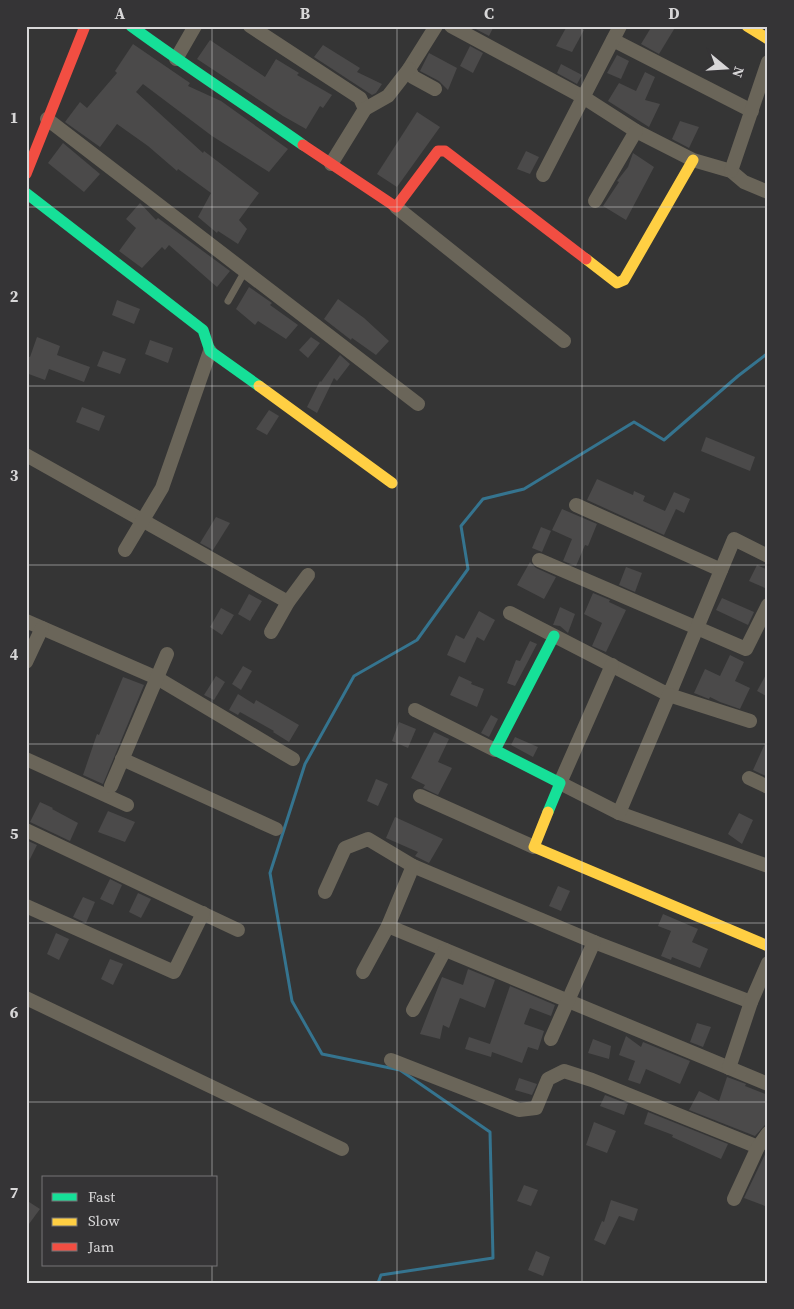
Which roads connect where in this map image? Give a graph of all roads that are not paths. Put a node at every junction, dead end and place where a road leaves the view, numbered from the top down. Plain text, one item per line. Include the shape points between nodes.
1 (85, 26) edge
2 (131, 26) edge
3 (195, 26) edge
4 (250, 26) edge
5 (451, 26) edge
6 (620, 26) edge
7 (747, 26) edge
8 (434, 27) edge
9 (768, 39) edge
10 (613, 40) junction
11 (176, 59) junction
12 (768, 62) edge
13 (409, 69) junction
14 (435, 89) dead end
15 (583, 97) junction
16 (365, 109) junction
17 (752, 111) junction
18 (48, 120) junction
19 (636, 131) junction
20 (693, 160) junction
21 (331, 164) junction
22 (731, 171) junction
23 (26, 174) edge
24 (543, 175) dead end
25 (768, 192) edge
26 (26, 194) edge
27 (595, 201) dead end
28 (396, 207) junction
29 (245, 271) junction
30 (228, 301) dead end
31 (564, 341) dead end
32 (210, 352) junction
33 (418, 404) dead end
34 (26, 455) edge
35 (392, 483) dead end
36 (576, 505) dead end
37 (143, 520) junction
38 (125, 550) dead end
39 (768, 556) edge
40 (539, 560) dead end
41 (721, 570) junction
42 (308, 575) dead end
43 (288, 602) junction
44 (768, 605) edge
45 (510, 613) dead end
46 (26, 621) edge
47 (42, 628) junction
48 (697, 629) junction
49 (271, 632) dead end
50 (554, 636) junction
51 (167, 654) dead end
52 (26, 662) edge
53 (612, 666) junction
54 (157, 678) junction
55 (669, 695) junction
56 (415, 710) dead end
57 (750, 721) dead end
58 (495, 750) junction
59 (26, 759) edge
60 (122, 759) junction
61 (293, 759) dead end
62 (749, 778) dead end
63 (560, 784) junction
64 (111, 786) dead end
65 (768, 787) edge
66 (420, 796) dead end
67 (127, 805) dead end
68 (620, 813) junction
69 (276, 829) dead end
70 (26, 830) edge
71 (534, 847) junction
72 (413, 866) junction
73 (768, 866) edge
74 (324, 892) dead end
75 (26, 906) edge
76 (203, 913) junction
77 (388, 926) junction
78 (238, 930) dead end
79 (594, 942) junction
80 (768, 946) edge
81 (445, 950) junction
82 (768, 963) edge
83 (363, 972) dead end
84 (26, 998) edge
85 (567, 1002) junction
86 (751, 1002) junction
87 (413, 1010) dead end
88 (551, 1039) dead end
89 (391, 1060) dead end
90 (729, 1068) junction
91 (768, 1084) edge
92 (768, 1133) edge
93 (758, 1147) junction
94 (342, 1149) dead end
95 (734, 1199) dead end

1 - 18 street
2 - 11 street
3 - 11 street
4 - 16 street via 360,98
5 - 15 street
6 - 10 street
7 - 9 street
8 - 13 street
10 - 15 street
10 - 17 street
11 - 21 street
12 - 17 street
13 - 14 street via 413,77
13 - 16 street via 388,96
15 - 19 street
15 - 24 street
16 - 21 street
17 - 22 street
18 - 23 street
18 - 29 street
19 - 20 street
19 - 27 street
20 - 22 street
20 - 28 street via 624,280 617,282 445,151 438,151
21 - 28 street
22 - 25 street via 744,182
26 - 32 street via 203,330
28 - 31 street
29 - 30 lane
29 - 33 street
32 - 35 street
32 - 37 street via 162,488
34 - 37 street
36 - 41 street
37 - 38 street
37 - 43 street
39 - 41 street via 734,539
40 - 48 street
41 - 48 street
42 - 43 street
43 - 49 street
44 - 48 street via 746,649
45 - 50 street
46 - 47 street
47 - 52 street
47 - 54 street
48 - 55 street
50 - 53 street
50 - 58 street
51 - 54 street
53 - 55 street
53 - 63 street
54 - 60 street
54 - 61 street
55 - 57 street
55 - 68 street
56 - 58 street
58 - 63 street
59 - 67 street
60 - 64 street
60 - 69 street
62 - 65 street
63 - 68 street
63 - 71 street
66 - 71 street
68 - 73 street
70 - 76 street
71 - 80 street
72 - 74 street via 368,839 345,848
72 - 77 street
72 - 79 street
75 - 76 street via 174,972
76 - 78 street
77 - 81 street
77 - 83 street
79 - 85 street
79 - 86 street
81 - 85 street
81 - 87 street
82 - 86 street
84 - 94 street
85 - 88 street
85 - 90 street
86 - 90 street
89 - 93 street via 519,1110 536,1108 548,1079 564,1071
90 - 91 street
92 - 93 street
93 - 95 street

